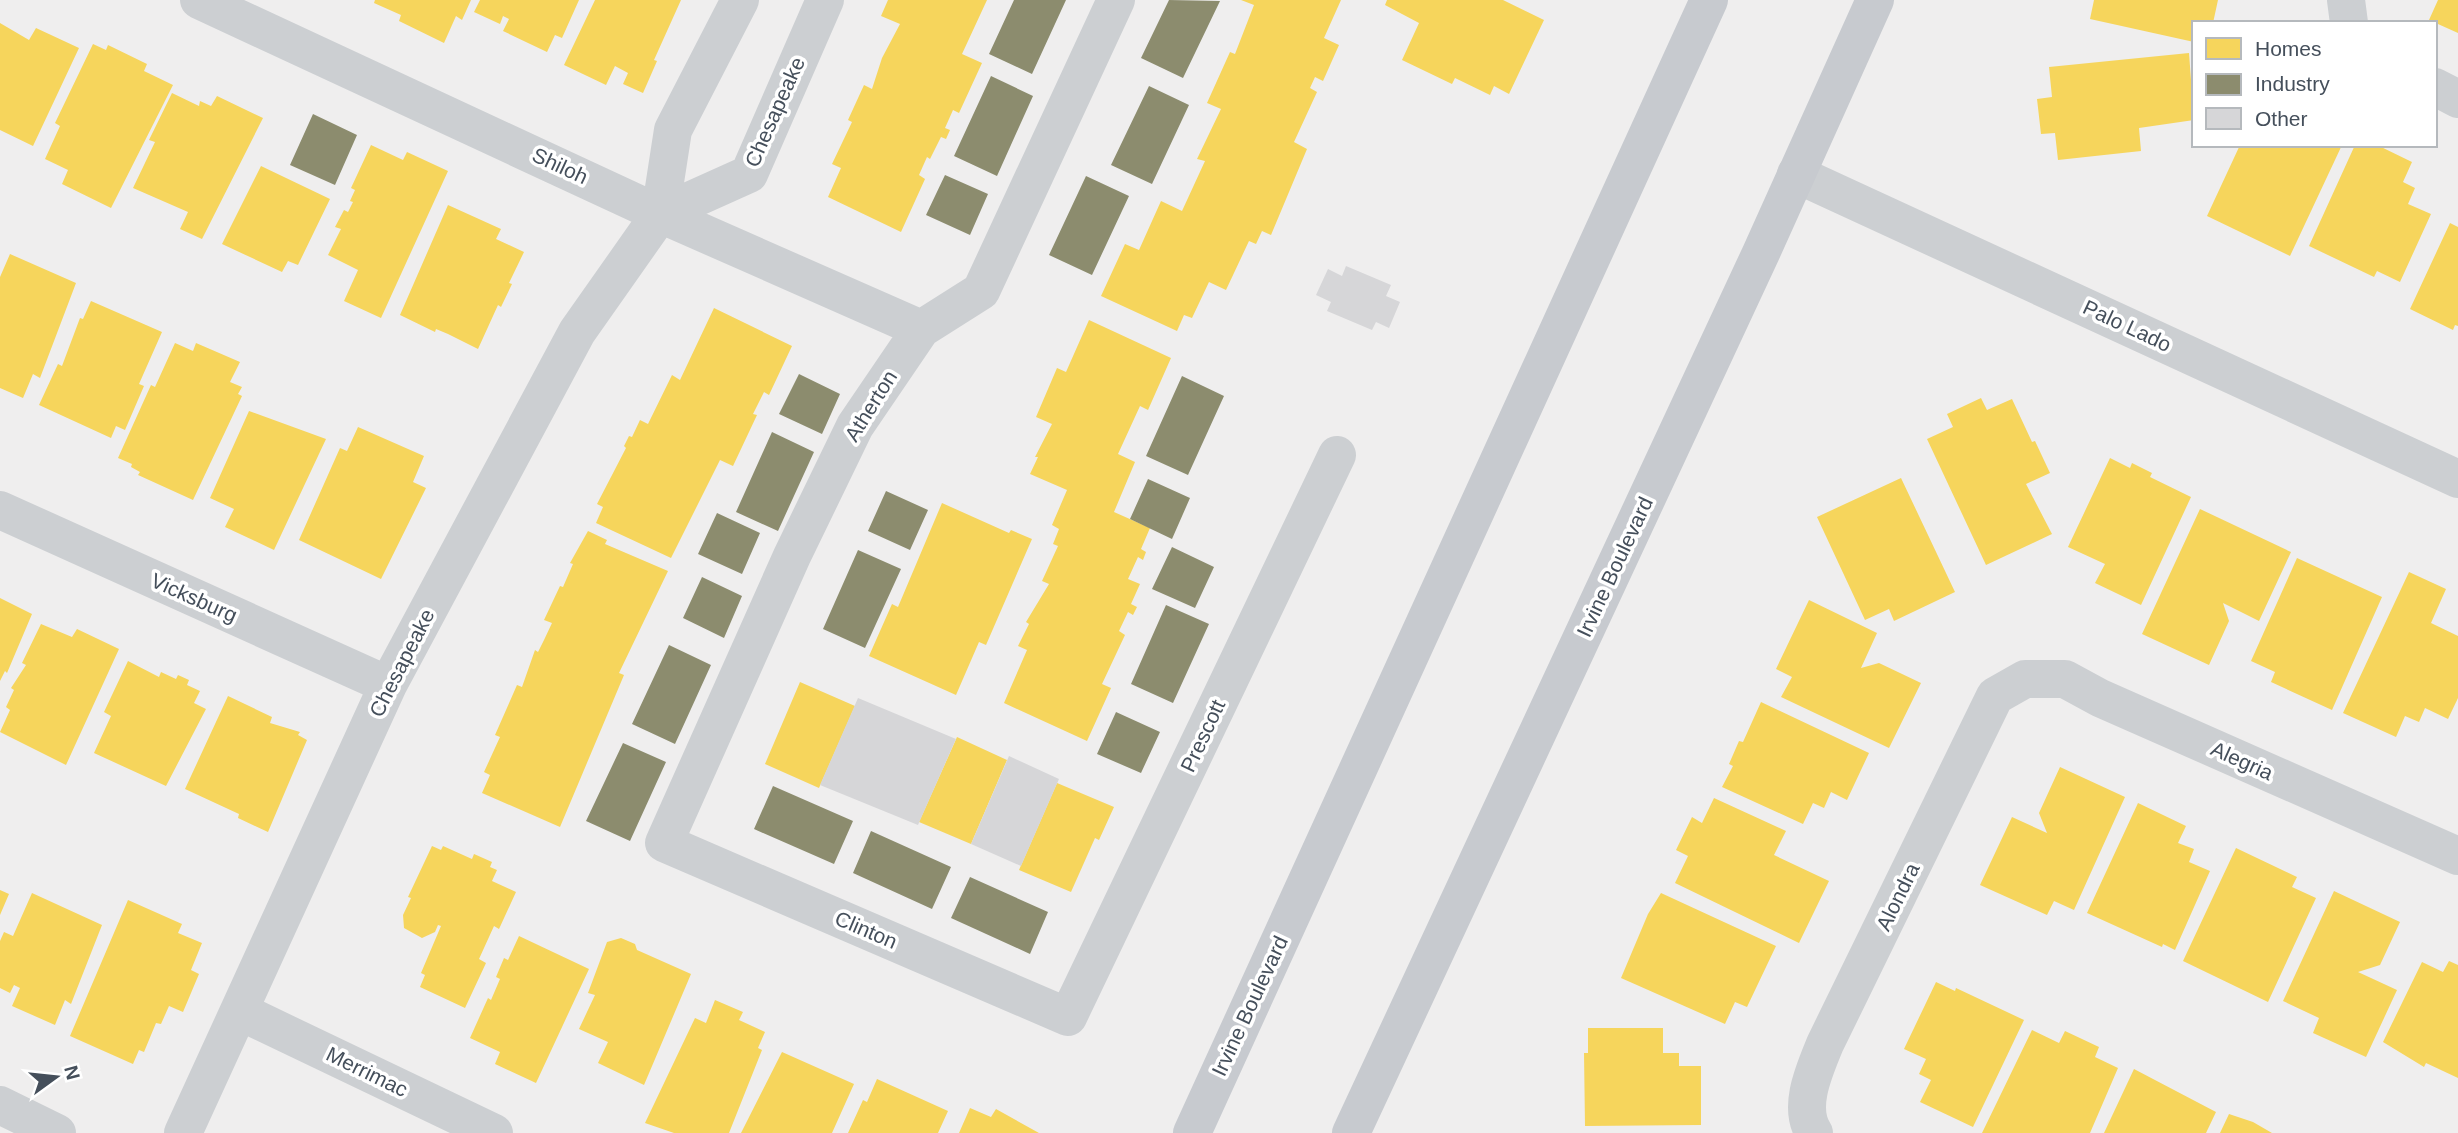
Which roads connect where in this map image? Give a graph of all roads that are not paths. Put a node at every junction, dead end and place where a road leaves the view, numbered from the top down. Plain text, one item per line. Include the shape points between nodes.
1 (199, 0) edge
2 (740, 0) edge
3 (825, 0) edge
4 (1116, 0) edge
5 (1709, 0) edge
6 (1875, 0) edge
7 (2346, 0) edge
8 (2349, 21) edge
9 (2437, 89) edge
10 (2458, 99) edge
11 (1796, 174) junction
12 (660, 214) junction
13 (921, 329) junction
14 (1337, 454) dead end
15 (2458, 479) edge
16 (0, 510) edge
17 (2025, 679) joint
18 (388, 685) junction
19 (664, 843) joint
20 (2458, 856) edge
21 (239, 1011) junction
22 (1068, 1017) joint
23 (0, 1105) edge
24 (57, 1133) edge
25 (183, 1133) edge
26 (494, 1133) edge
27 (1192, 1133) edge
28 (1351, 1133) edge
29 (1814, 1133) edge

1 - 12 street, Shiloh
2 - 12 street, Chesapeake via 673,130
3 - 12 street, Chesapeake via 749,174
4 - 13 street, Atherton via 981,291
5 - 27 main road, Irvine Boulevard
6 - 11 main road, Irvine Boulevard
7 - 8 street
9 - 10 street
11 - 15 street, Palo Lado
11 - 28 main road, Irvine Boulevard
12 - 13 street, Shiloh
12 - 18 street, Chesapeake via 577,332
13 - 19 street, Atherton via 855,426
14 - 22 street, Prescott
16 - 18 street, Vicksburg
17 - 20 street, Alegria via 2065,679
17 - 29 street, Alondra via 1995,696 1825,1044 1809,1085 1809,1126
18 - 21 street, Chesapeake
19 - 22 street, Clinton
21 - 25 street, Chesapeake
21 - 26 street, Merrimac
23 - 24 street

